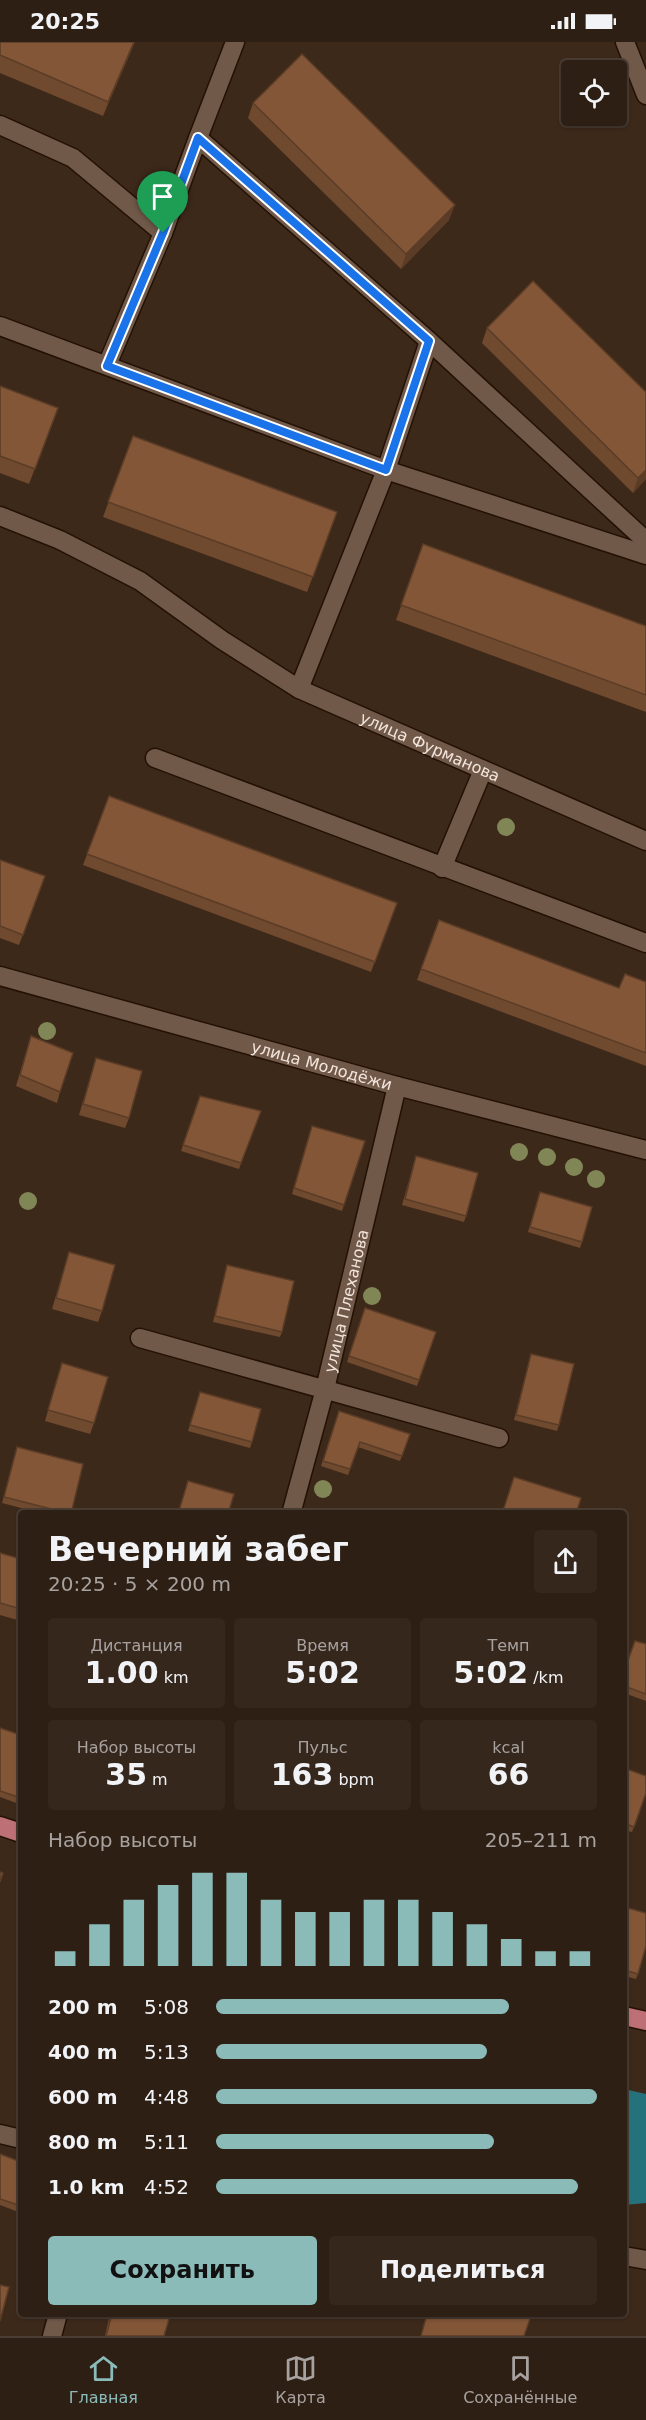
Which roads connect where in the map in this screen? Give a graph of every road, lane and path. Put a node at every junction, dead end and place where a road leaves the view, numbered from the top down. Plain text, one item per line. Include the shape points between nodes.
1 (235, 42) edge
2 (625, 42) edge
3 (646, 95) edge
4 (0, 125) edge
5 (198, 138) junction
6 (163, 233) junction
7 (0, 326) edge
8 (429, 341) junction
9 (107, 366) junction
10 (386, 470) junction
11 (0, 516) edge
12 (646, 541) edge
13 (646, 555) edge
14 (299, 689) junction
15 (155, 758) dead end
16 (483, 770) junction
17 (646, 841) edge
18 (442, 868) junction
19 (646, 943) edge
20 (0, 976) edge
21 (396, 1086) junction
22 (646, 1150) edge
23 (140, 1338) dead end
24 (325, 1389) junction
25 (499, 1438) dead end
26 (292, 1510) edge
27 (0, 1826) edge
28 (18, 1832) edge
29 (627, 2017) edge
30 (646, 2021) edge
31 (0, 2134) edge
32 (18, 2138) edge
33 (627, 2257) edge
34 (646, 2260) edge
35 (57, 2317) edge
36 (52, 2336) edge

1 - 5 street
2 - 3 street
4 - 6 street via 74,158
5 - 6 street
5 - 8 street
6 - 9 street
7 - 9 street
8 - 10 street
8 - 12 street
9 - 10 street
10 - 13 street
10 - 14 street
11 - 14 street, улица Фурманова via 60,540 141,581
14 - 16 street, улица Фурманова
15 - 18 street
16 - 17 street, улица Фурманова
16 - 18 street
18 - 19 street
20 - 21 street, улица Молодёжи
21 - 22 street, улица Молодёжи
21 - 24 street, улица Плеханова
23 - 24 street
24 - 25 street
24 - 26 street, улица Плеханова
27 - 28 main road
29 - 30 main road
31 - 32 street
33 - 34 street
35 - 36 street

